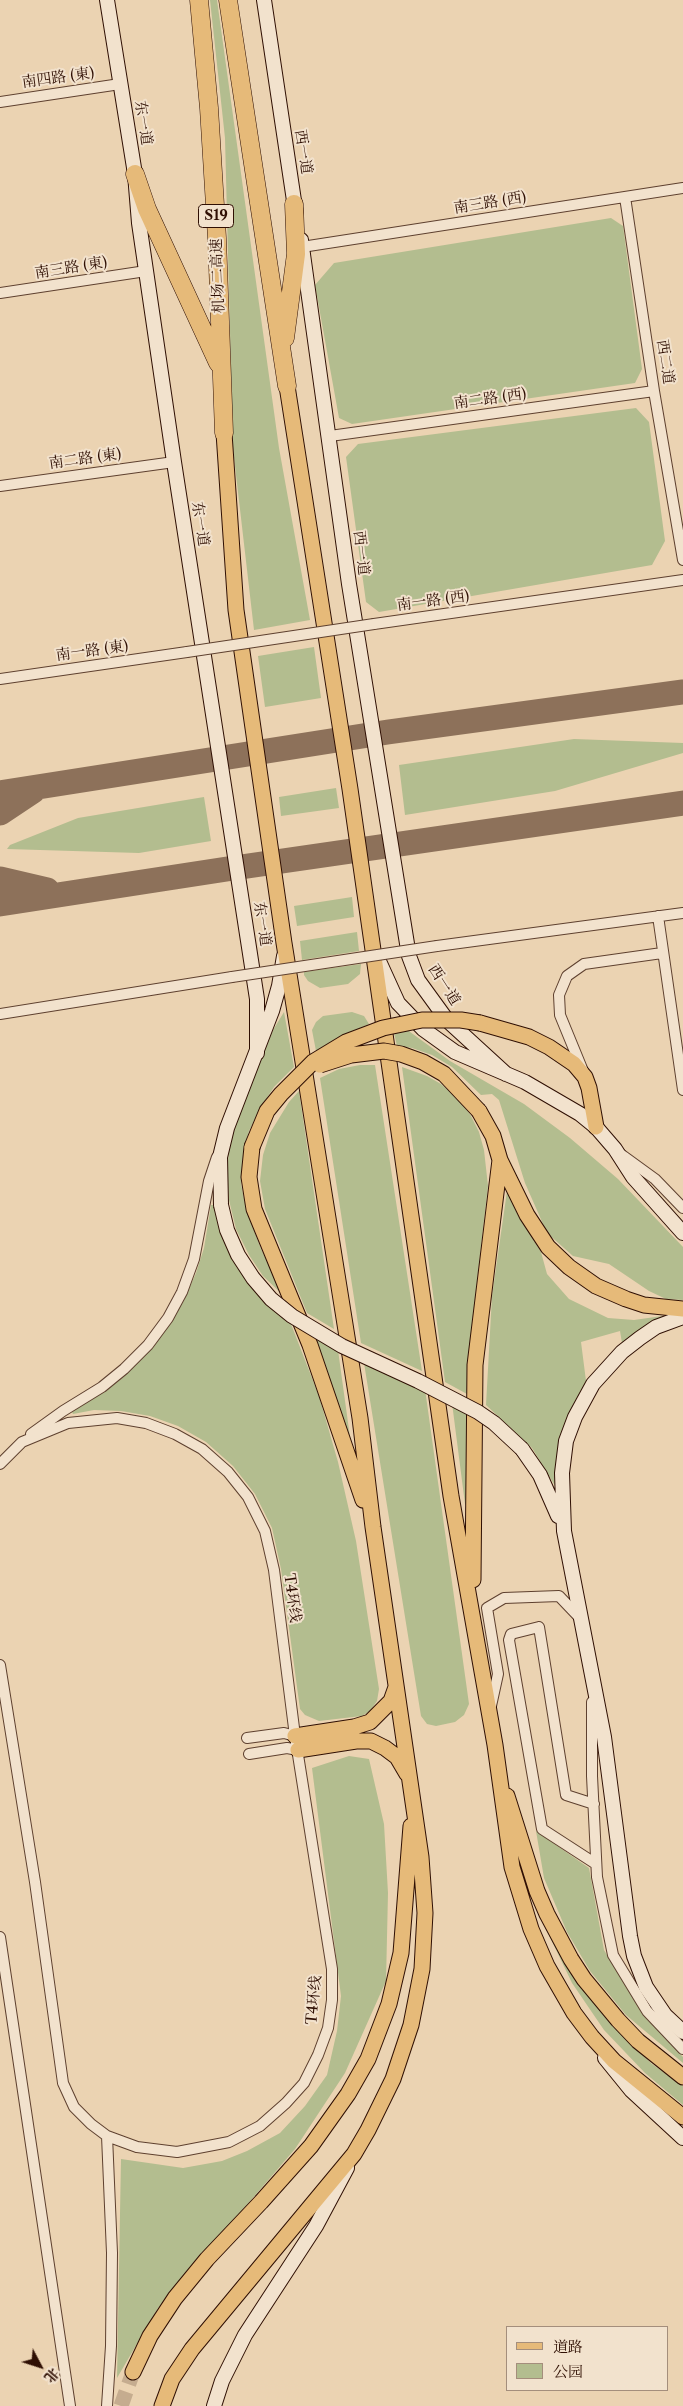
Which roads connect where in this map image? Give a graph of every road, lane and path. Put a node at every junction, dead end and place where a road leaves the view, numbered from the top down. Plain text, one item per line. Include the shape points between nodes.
1 (107, 0) edge
2 (199, 0) edge
3 (228, 0) edge
4 (264, 0) edge
5 (120, 84) junction
6 (0, 102) edge
7 (135, 174) junction
8 (683, 188) edge
9 (625, 198) junction
10 (294, 204) junction
11 (302, 247) junction
12 (146, 271) junction
13 (0, 293) edge
14 (282, 358) junction
15 (222, 370) junction
16 (287, 386) joint
17 (654, 391) junction
18 (224, 433) joint
19 (330, 436) junction
20 (174, 462) junction
21 (0, 486) edge
22 (683, 560) edge
23 (683, 580) edge
24 (188, 652) joint
25 (0, 679) edge
26 (683, 913) edge
27 (658, 916) junction
28 (284, 943) junction
29 (373, 943) junction
30 (662, 953) junction
31 (0, 1014) edge
32 (257, 1053) junction
33 (506, 1074) junction
34 (298, 1075) junction
35 (585, 1077) junction
36 (683, 1090) edge
37 (596, 1127) junction
38 (227, 1128) junction
39 (614, 1149) junction
40 (500, 1160) junction
41 (683, 1208) edge
42 (679, 1229) edge
43 (683, 1309) edge
44 (683, 1317) edge
45 (22, 1442) junction
46 (0, 1464) edge
47 (373, 1527) junction
48 (564, 1530) junction
49 (473, 1614) junction
50 (581, 1620) junction
51 (0, 1665) edge
52 (592, 1678) junction
53 (396, 1685) junction
54 (490, 1712) junction
55 (247, 1738) dead end
56 (297, 1743) junction
57 (249, 1754) dead end
58 (499, 1770) junction
59 (410, 1780) junction
60 (594, 1804) junction
61 (414, 1805) junction
62 (596, 1864) junction
63 (0, 1937) edge
64 (683, 2032) edge
65 (592, 2038) junction
66 (683, 2049) edge
67 (683, 2077) edge
68 (683, 2117) edge
69 (107, 2136) junction
70 (683, 2138) edge
71 (354, 2154) junction
72 (133, 2372) tunnel mouth
73 (70, 2406) edge
74 (107, 2406) edge
75 (162, 2406) edge
76 (214, 2406) edge

1 - 5 main road, 东一道
2 - 15 highway, 机场二高速 / S19 via 217,228
3 - 14 highway
4 - 10 main road, 西一道
5 - 6 street, 南四路 (東)
5 - 7 main road, 东一道
7 - 12 main road, 东一道
7 - 15 highway via 147,209
8 - 9 street, 南三路 (西)
9 - 11 street, 南三路 (西)
9 - 17 street, 西二道
10 - 11 main road, 西一道
10 - 14 highway via 296,254
11 - 19 main road, 西一道
12 - 13 street, 南三路 (東)
12 - 20 main road, 东一道
14 - 16 highway
15 - 18 highway, 机场二高速 / S19
16 - 29 main road
17 - 19 street, 南二路 (西)
17 - 22 street, 西二道
18 - 28 main road via 236,610
19 - 33 main road, 西一道 via 349,584 409,956 418,980 447,1020
20 - 21 street, 南二路 (東)
20 - 32 main road, 东一道 via 257,999
23 - 24 street, 南一路 (西), bridge
24 - 25 street, 南一路 (東)
26 - 27 street
27 - 30 street
27 - 31 street, bridge via 437,946
28 - 32 main road via 279,986
28 - 47 main road via 360,1418
29 - 33 main road via 398,1003 423,1029 455,1052
29 - 49 main road via 451,1496
30 - 35 street via 584,964 567,976 559,995 560,1015
30 - 36 street
32 - 38 main road
33 - 37 main road via 550,1095
34 - 35 main road, bridge via 346,1042 383,1028 441,1019 506,1029 549,1047 569,1060
34 - 40 main road, bridge via 351,1054 384,1051 424,1062 444,1074 479,1111 493,1136
34 - 47 main road, bridge via 267,1111 252,1148 249,1177 254,1209 310,1345
35 - 37 main road
37 - 39 main road
38 - 45 street via 209,1181 194,1259 168,1318 124,1369 102,1387 44,1423
38 - 48 main road, bridge via 220,1157 221,1205 227,1230 243,1263 271,1298 292,1316 342,1346 478,1412 508,1435 522,1449 547,1488
39 - 41 street via 655,1179
39 - 42 main road via 633,1177
40 - 43 main road via 526,1215 548,1247 569,1267 596,1286 626,1299 644,1305
40 - 49 main road via 474,1365
44 - 48 main road via 656,1327 640,1338 607,1367 584,1399 566,1441 562,1473
45 - 46 street, T4环线
45 - 56 street, T4环线 via 68,1423 117,1418 146,1423 175,1434 202,1449 228,1472 248,1497 265,1531 274,1570
47 - 53 main road
48 - 50 main road
49 - 54 main road
50 - 52 main road
50 - 54 street via 559,1596 504,1598 486,1608 498,1674
51 - 69 street, T4环线 via 63,2083 74,2107
52 - 60 street
52 - 64 main road via 604,1737 634,1956 655,2001
53 - 56 main road via 391,1701 370,1722
53 - 59 main road
54 - 58 main road
55 - 56 street via 284,1733
56 - 57 street via 287,1748
56 - 59 main road via 371,1741 397,1757
56 - 69 street, T4环线 via 332,1969 328,2028 318,2056 304,2083 286,2104 260,2126 229,2142 177,2152 137,2147
58 - 65 main road via 503,1819 520,1898 547,1966
58 - 67 main road via 537,1891 571,1960 618,2020
59 - 61 main road
60 - 62 street
60 - 62 street via 566,1795 539,1627 511,1634 509,1640 542,1829
61 - 71 main road via 425,1913 422,1969 408,2034 393,2079
61 - 72 main road via 401,1953 389,2004 368,2059 311,2146 175,2298 150,2336
62 - 66 street via 613,1955 647,2012
63 - 73 street
65 - 68 main road via 636,2081
65 - 70 main road via 631,2090
69 - 74 street via 112,2253
71 - 75 main road via 180,2366
71 - 76 main road via 316,2226 232,2359

